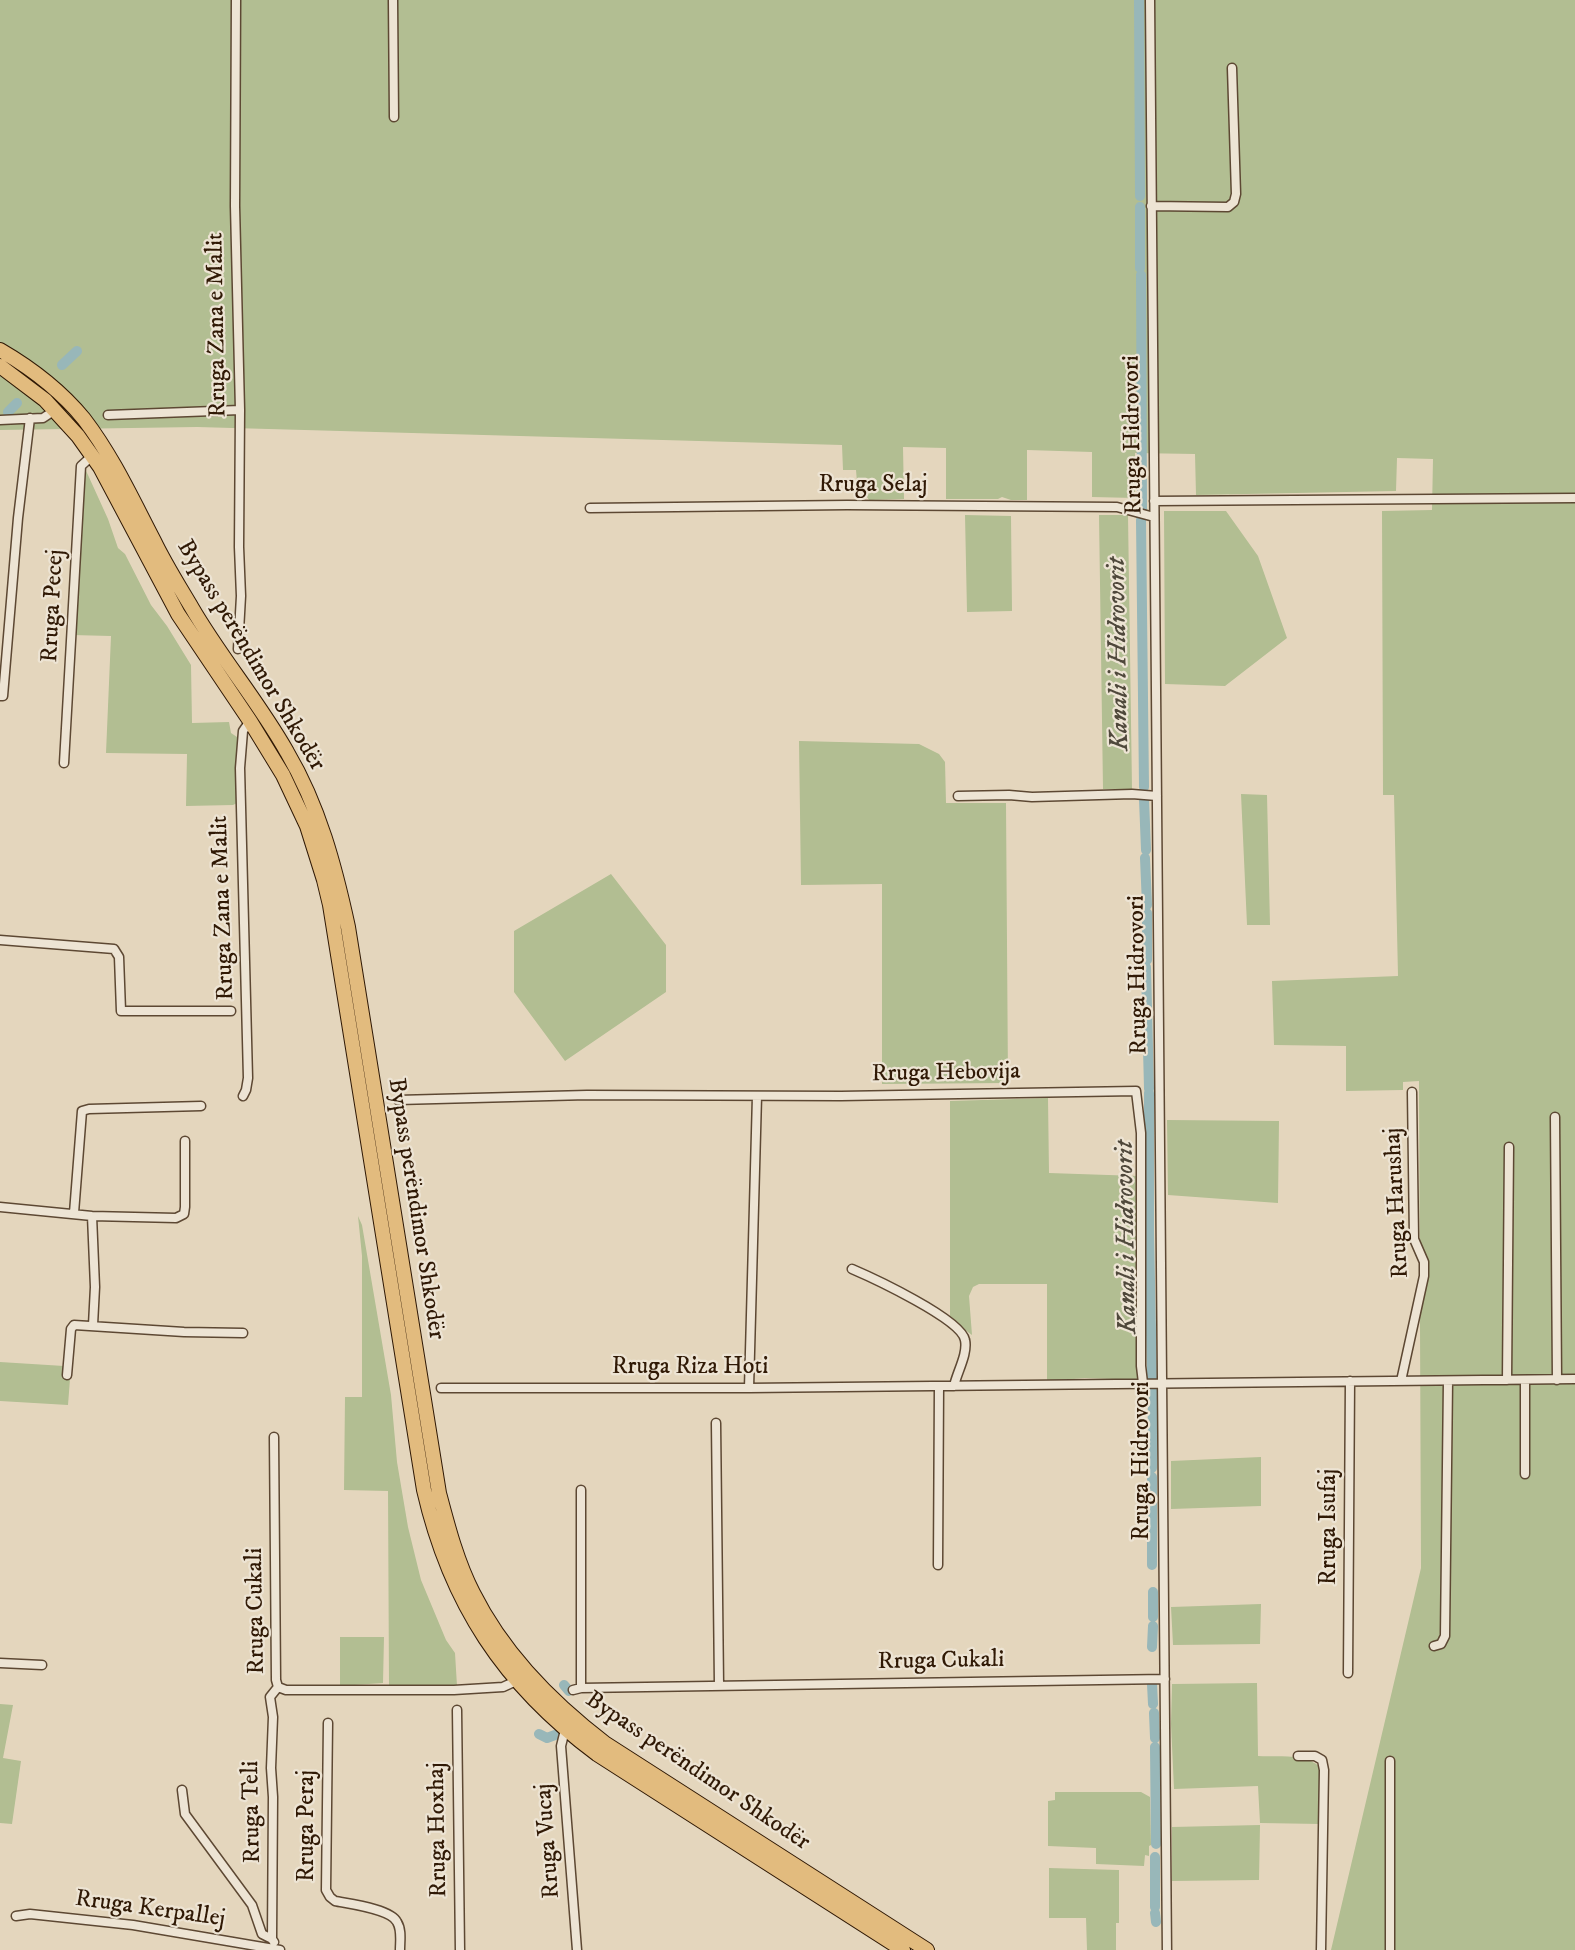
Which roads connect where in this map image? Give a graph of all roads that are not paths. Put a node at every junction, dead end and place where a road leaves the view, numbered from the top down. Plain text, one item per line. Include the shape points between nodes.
1 (236, 0) edge
2 (393, 0) edge
3 (1149, 0) edge
4 (1232, 68) dead end
5 (393, 117) dead end
6 (1151, 206) junction
7 (0, 350) edge
8 (0, 366) edge
9 (240, 410) junction
10 (55, 411) junction
11 (108, 415) dead end
12 (30, 418) junction
13 (0, 420) edge
14 (92, 456) junction
15 (1575, 498) edge
16 (1154, 501) junction
17 (590, 508) dead end
18 (1154, 517) junction
19 (238, 649) dead end
20 (1, 696) edge
21 (250, 721) junction
22 (64, 763) dead end
23 (958, 796) dead end
24 (1157, 796) junction
25 (0, 940) edge
26 (231, 1011) dead end
27 (1412, 1092) dead end
28 (243, 1096) dead end
29 (757, 1096) junction
30 (398, 1100) dead end
31 (201, 1106) dead end
32 (1555, 1117) dead end
33 (185, 1141) dead end
34 (1509, 1148) dead end
35 (0, 1208) edge
36 (74, 1213) junction
37 (92, 1216) junction
38 (852, 1269) dead end
39 (93, 1325) junction
40 (243, 1333) dead end
41 (68, 1375) dead end
42 (1575, 1379) edge
43 (1448, 1380) junction
44 (1507, 1380) junction
45 (1526, 1380) junction
46 (1557, 1380) junction
47 (1401, 1381) junction
48 (1350, 1382) junction
49 (1143, 1383) junction
50 (1162, 1383) junction
51 (939, 1386) junction
52 (954, 1386) junction
53 (441, 1388) dead end
54 (749, 1388) junction
55 (716, 1423) dead end
56 (274, 1437) dead end
57 (1525, 1474) dead end
58 (581, 1490) dead end
59 (938, 1566) dead end
60 (1434, 1646) dead end
61 (0, 1664) edge
62 (42, 1665) dead end
63 (1348, 1673) dead end
64 (1165, 1678) junction
65 (516, 1681) junction
66 (719, 1685) junction
67 (278, 1687) junction
68 (457, 1710) dead end
69 (328, 1723) dead end
70 (565, 1730) junction
71 (1298, 1756) dead end
72 (1390, 1761) dead end
73 (182, 1790) dead end
74 (16, 1916) dead end
75 (272, 1939) junction
76 (279, 1950) edge
77 (400, 1950) edge
78 (460, 1950) edge
79 (577, 1950) edge
80 (903, 1950) edge
81 (927, 1950) edge
82 (1167, 1950) edge
83 (1321, 1950) edge
84 (1390, 1950) edge

1 - 9 street, Rruga Zana e Malit via 235,206
2 - 5 street
3 - 6 street, Rruga Hidrovori
4 - 6 street via 1234,202 1228,207
6 - 16 street, Rruga Hidrovori
7 - 81 highway, Bypass perëndimor Shkodër via 49,384 99,441 193,610 288,753 314,807 336,869 348,927 439,1493 453,1545 478,1603 524,1671 606,1744
8 - 10 highway, Bypass perëndimor Shkodër
9 - 11 street
9 - 19 street, Rruga Zana e Malit
10 - 12 street via 43,418
10 - 14 highway, Bypass perëndimor Shkodër
12 - 13 street
12 - 20 street
14 - 21 highway, Bypass perëndimor Shkodër via 178,614
14 - 22 street, Rruga Pecej via 81,466
15 - 16 street
16 - 18 street, Rruga Hidrovori
17 - 18 street, Rruga Selaj via 1117,507
18 - 24 street, Rruga Hidrovori
21 - 28 street, Rruga Zana e Malit via 243,730 240,768 248,1078
21 - 65 highway, Bypass perëndimor Shkodër via 296,800 326,889 432,1526 457,1589 484,1640
23 - 24 street
24 - 50 street, Rruga Hidrovori
25 - 26 street via 114,949 119,957 121,1011
27 - 47 street, Rruga Harushaj via 1414,1239 1424,1262 1424,1276
29 - 30 street, Rruga Hebovija
29 - 49 street, Rruga Hebovija via 1136,1091 1141,1133
29 - 54 street
31 - 36 street via 82,1111
32 - 46 street
33 - 37 street via 184,1214 176,1218
34 - 44 street
35 - 36 street
36 - 37 street
37 - 39 street
38 - 52 street via 916,1300 958,1329 966,1345
39 - 40 street
39 - 41 street via 74,1325 71,1329
42 - 46 street
43 - 44 street
43 - 47 street
43 - 60 street via 1445,1636 1442,1644
44 - 45 street
45 - 46 street
45 - 57 street
47 - 48 street
48 - 50 street
48 - 63 street, Rruga Isufaj
49 - 50 street, Rruga Riza Hoti
49 - 52 street, Rruga Riza Hoti
50 - 64 street, Rruga Hidrovori
51 - 52 street, Rruga Riza Hoti
51 - 54 street, Rruga Riza Hoti
51 - 59 street
53 - 54 street, Rruga Riza Hoti
55 - 66 street
56 - 67 street, Rruga Cukali
58 - 66 street, Rruga Cukali via 577,1689
61 - 62 street
64 - 66 street, Rruga Cukali
64 - 82 street, Rruga Hidrovori
65 - 67 street, Rruga Cukali via 503,1687 454,1690
65 - 70 highway, Bypass perëndimor Shkodër
67 - 75 street, Rruga Teli via 270,1697
68 - 78 street, Rruga Hoxhaj
69 - 77 street, Rruga Peraj via 326,1890 335,1901 394,1917 399,1924
70 - 79 street, Rruga Vucaj via 561,1746
70 - 80 highway, Bypass perëndimor Shkodër
71 - 83 street via 1315,1756 1322,1760 1324,1770
72 - 84 street
73 - 75 street, Rruga Teli via 185,1814 252,1905 262,1934
74 - 76 street, Rruga Kerpallej via 30,1914 129,1925
75 - 76 street, Rruga Teli

